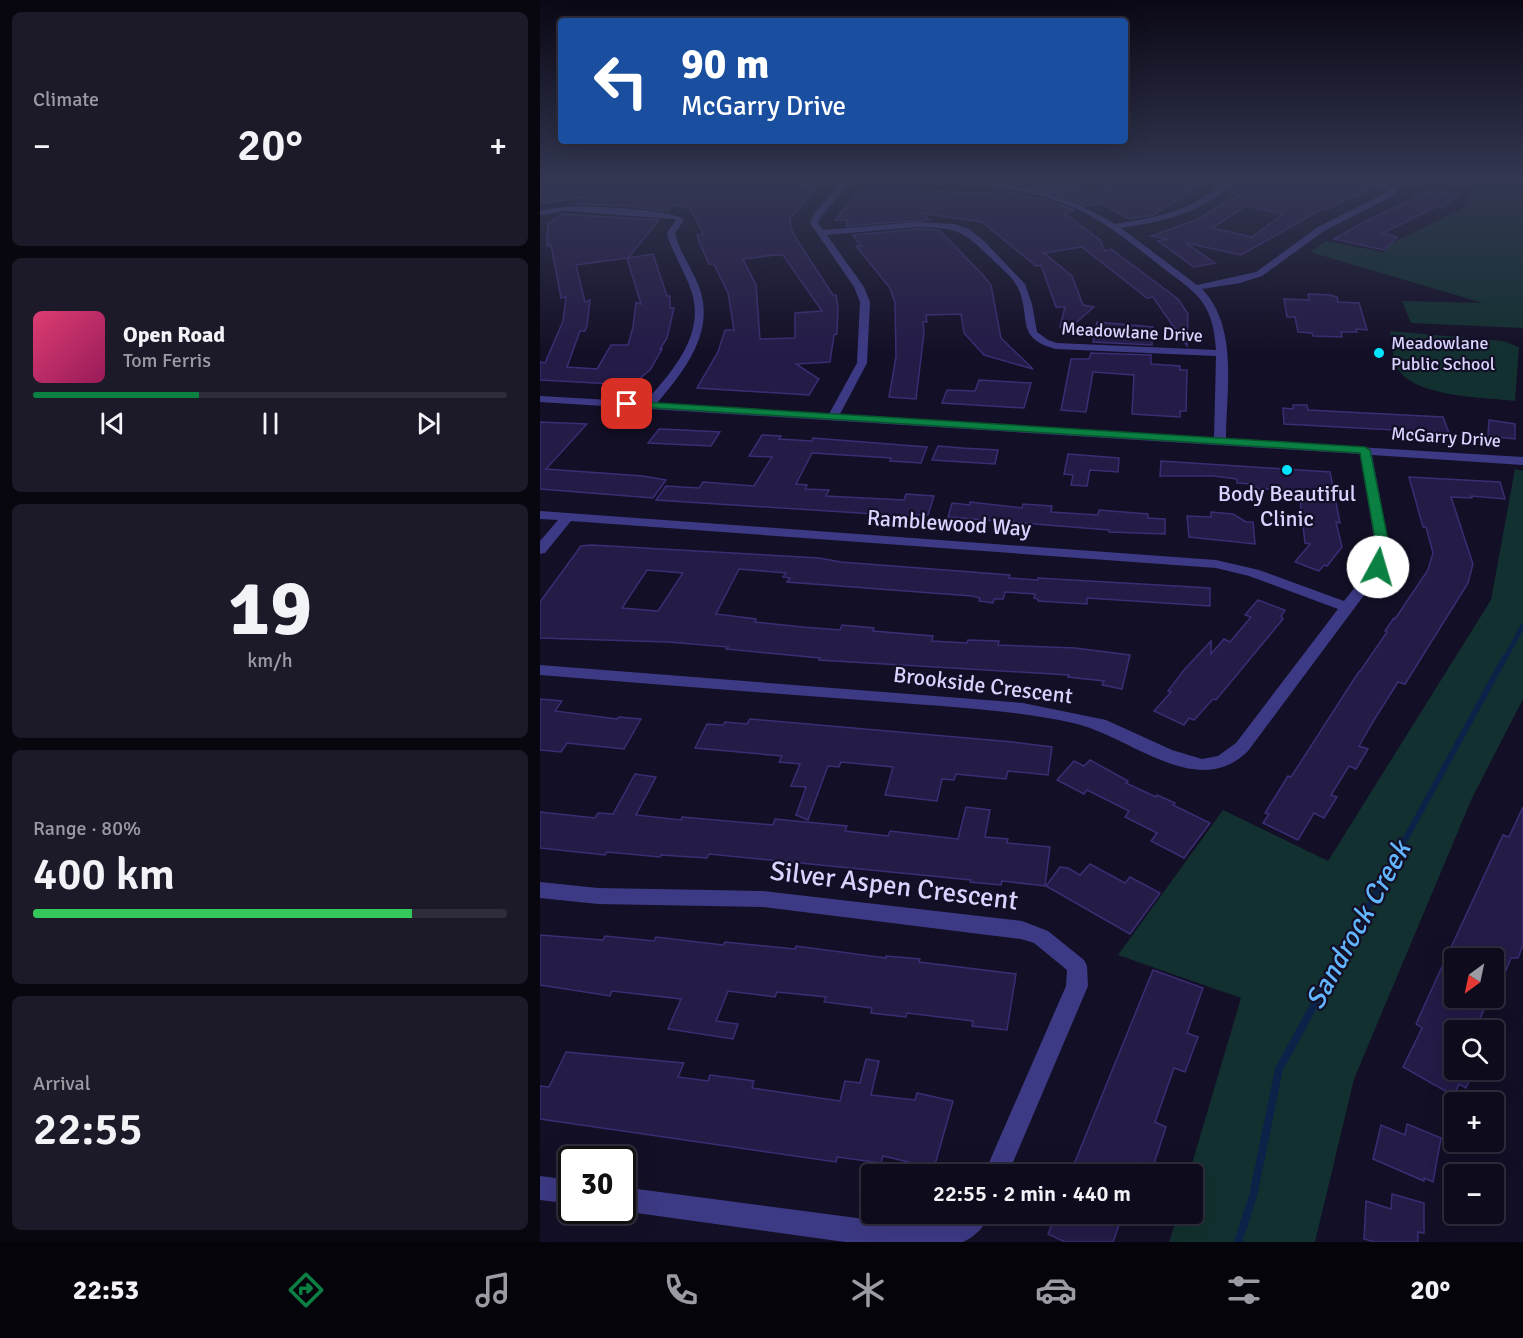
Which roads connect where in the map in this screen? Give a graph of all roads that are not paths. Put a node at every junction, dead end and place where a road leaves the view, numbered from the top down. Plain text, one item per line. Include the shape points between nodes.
1 (672, 237) edge
2 (822, 237) edge
3 (974, 237) edge
4 (1127, 237) edge
5 (1310, 237) edge
6 (1194, 288) junction
7 (1220, 353) junction
8 (540, 399) edge
9 (649, 405) junction
10 (833, 417) junction
11 (1220, 441) junction
12 (1365, 450) junction
13 (1523, 461) edge
14 (540, 515) edge
15 (567, 517) junction
16 (540, 550) edge
17 (1349, 608) junction
18 (540, 670) edge
19 (540, 890) edge
20 (1000, 1164) edge
21 (540, 1188) edge
22 (558, 1190) edge
23 (636, 1201) edge
24 (967, 1224) edge

1 - 9 street via 698,297 700,316 693,347
2 - 10 street via 860,286 865,302 862,363
3 - 7 street, Meadowlane Drive via 1014,275 1025,293 1031,332 1037,340 1056,346
4 - 6 street
5 - 6 street via 1259,274
6 - 7 street via 1215,313
7 - 11 street
8 - 9 street, McGarry Drive
9 - 10 street, McGarry Drive
10 - 11 street, McGarry Drive
11 - 12 street, McGarry Drive
12 - 13 street, McGarry Drive
12 - 17 street, Brookside Crescent via 1383,550 1378,567
14 - 15 street, Ramblewood Way
15 - 16 street
15 - 17 street, Ramblewood Way via 1216,564 1254,573
17 - 18 street, Brookside Crescent via 1242,747 1218,764 1185,761 1074,717 997,705
19 - 20 street, Silver Aspen Crescent via 598,896 763,899 1022,930 1041,938 1077,966 1077,986
21 - 22 street
23 - 24 street via 872,1233 939,1236 961,1230

